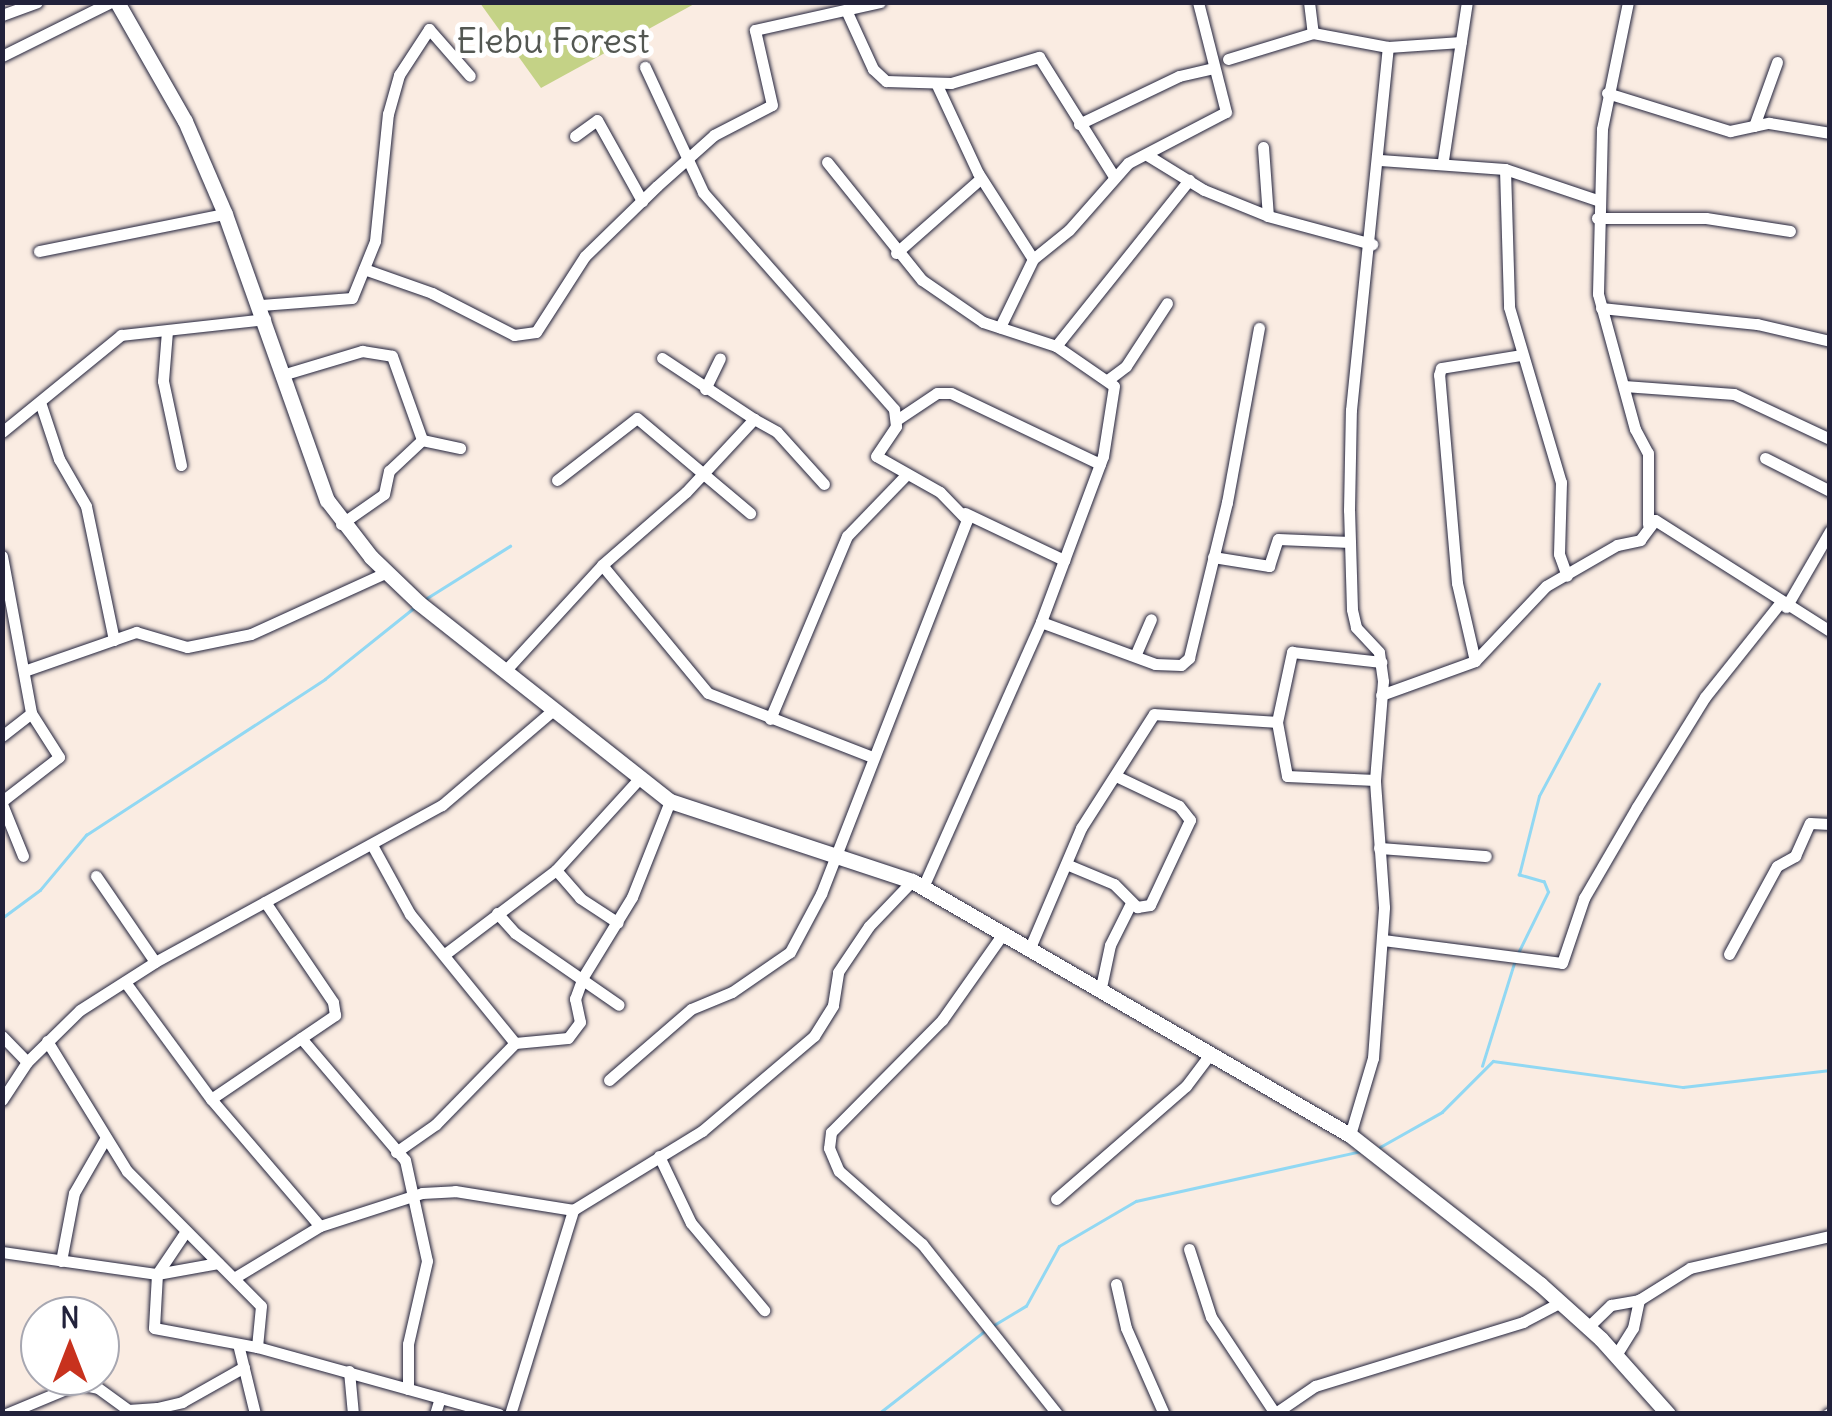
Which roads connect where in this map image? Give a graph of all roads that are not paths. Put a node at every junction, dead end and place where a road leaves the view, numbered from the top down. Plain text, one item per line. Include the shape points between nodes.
1 (37, 2) edge
2 (114, 2) edge
3 (880, 2) edge
4 (1198, 2) edge
5 (1309, 2) edge
6 (1467, 2) edge
7 (1628, 2) edge
8 (846, 10) junction
9 (2, 14) edge
10 (1314, 34) junction
11 (1460, 42) junction
12 (1388, 47) junction
13 (2, 56) edge
14 (1228, 58) dead end
15 (1777, 62) dead end
16 (645, 67) dead end
17 (1213, 68) junction
18 (470, 76) dead end
19 (936, 84) junction
20 (1607, 93) junction
21 (1079, 124) junction
22 (1754, 126) junction
23 (1830, 132) edge
24 (575, 136) dead end
25 (1262, 148) dead end
26 (1147, 155) junction
27 (685, 159) junction
28 (1380, 160) junction
29 (1443, 160) junction
30 (827, 162) dead end
31 (1505, 169) junction
32 (1113, 175) junction
33 (981, 178) junction
34 (1189, 180) junction
35 (1597, 200) junction
36 (642, 201) junction
37 (225, 214) junction
38 (1268, 216) junction
39 (1597, 218) junction
40 (1790, 230) dead end
41 (1372, 244) junction
42 (39, 251) dead end
43 (896, 253) junction
44 (1033, 259) junction
45 (364, 269) junction
46 (1167, 303) dead end
47 (1601, 308) junction
48 (263, 312) junction
49 (1000, 327) junction
50 (1259, 328) dead end
51 (166, 331) junction
52 (1830, 341) edge
53 (1056, 346) junction
54 (1521, 355) junction
55 (662, 358) dead end
56 (720, 358) dead end
57 (282, 374) junction
58 (1109, 379) junction
59 (1624, 386) junction
60 (705, 389) junction
61 (41, 405) junction
62 (754, 419) junction
63 (898, 420) junction
64 (2, 432) edge
65 (1830, 439) edge
66 (422, 440) junction
67 (460, 448) dead end
68 (1765, 458) dead end
69 (1100, 464) junction
70 (181, 465) dead end
71 (705, 471) junction
72 (904, 477) junction
73 (556, 480) dead end
74 (824, 484) dead end
75 (1830, 491) edge
76 (750, 513) dead end
77 (965, 513) junction
78 (341, 524) junction
79 (1648, 524) junction
80 (1830, 532) edge
81 (1350, 542) junction
82 (2, 556) edge
83 (1213, 557) junction
84 (1064, 560) junction
85 (602, 565) junction
86 (386, 572) junction
87 (1568, 576) junction
88 (6, 583) edge
89 (1783, 605) junction
90 (1151, 619) dead end
91 (1041, 622) junction
92 (1830, 632) edge
93 (114, 640) junction
94 (1134, 656) junction
95 (1382, 662) junction
96 (1475, 662) junction
97 (24, 671) junction
98 (504, 672) junction
99 (1382, 695) junction
100 (552, 711) junction
101 (31, 713) junction
102 (770, 719) junction
103 (1277, 722) junction
104 (2, 736) edge
105 (870, 756) junction
106 (1118, 777) junction
107 (638, 780) junction
108 (1375, 780) junction
109 (670, 801) junction
110 (2, 802) edge
111 (1830, 824) edge
112 (372, 845) junction
113 (1379, 848) junction
114 (837, 852) junction
115 (22, 856) dead end
116 (1486, 856) dead end
117 (1066, 864) junction
118 (556, 870) junction
119 (96, 876) dead end
120 (918, 884) junction
121 (265, 902) junction
122 (1131, 904) junction
123 (497, 913) junction
124 (618, 923) junction
125 (1002, 934) junction
126 (1382, 940) junction
127 (1029, 950) junction
128 (445, 954) junction
129 (1729, 954) dead end
130 (155, 962) junction
131 (583, 977) junction
132 (125, 982) junction
133 (1100, 992) junction
134 (619, 1005) dead end
135 (2, 1036) edge
136 (300, 1038) junction
137 (47, 1040) junction
138 (515, 1043) junction
139 (1208, 1057) junction
140 (28, 1062) junction
141 (609, 1080) dead end
142 (211, 1099) junction
143 (2, 1100) edge
144 (1350, 1134) junction
145 (105, 1139) junction
146 (396, 1152) junction
147 (659, 1156) junction
148 (409, 1198) junction
149 (1056, 1198) dead end
150 (573, 1210) junction
151 (320, 1226) junction
152 (186, 1231) junction
153 (1830, 1236) edge
154 (1189, 1248) dead end
155 (2, 1252) edge
156 (62, 1260) junction
157 (218, 1263) junction
158 (157, 1274) junction
159 (234, 1278) junction
160 (1116, 1284) dead end
161 (1639, 1300) junction
162 (1561, 1302) junction
163 (764, 1310) dead end
164 (1588, 1327) junction
165 (238, 1344) junction
166 (257, 1347) junction
167 (1616, 1356) junction
168 (244, 1367) junction
169 (349, 1371) junction
170 (408, 1389) junction
171 (440, 1398) junction
172 (33, 1408) edge
173 (1274, 1413) edge
174 (1665, 1413) edge
175 (6, 1414) edge
176 (255, 1414) edge
177 (353, 1414) edge
178 (435, 1414) edge
179 (499, 1414) edge
180 (510, 1414) edge
181 (1056, 1414) edge
182 (1164, 1414) edge

1 - 9 street
2 - 13 street
2 - 37 main road via 185,121
3 - 8 street
4 - 17 street
5 - 10 street
6 - 11 street
7 - 20 street
8 - 19 street via 873,69 886,81
8 - 27 street via 760,25 756,42 772,105 714,135
10 - 12 street
10 - 14 street
11 - 12 street
11 - 29 street
12 - 28 street
15 - 22 street
16 - 27 street
17 - 21 street via 1179,76
17 - 26 street via 1226,112
18 - 45 street via 429,29 399,75 388,114 381,213
19 - 21 street via 1039,57
19 - 33 street
20 - 22 street via 1730,132
20 - 35 street
21 - 32 street
22 - 23 street
24 - 36 street via 597,120
25 - 38 street
26 - 32 street
26 - 34 street
27 - 36 street
27 - 63 street via 703,192
28 - 29 street
28 - 41 street
29 - 31 street
30 - 43 street
31 - 35 street
31 - 54 street via 1506,278
32 - 44 street via 1070,230
33 - 43 street
33 - 44 street
34 - 38 street
34 - 53 street
35 - 39 street
36 - 45 street via 585,256 546,322 526,336
37 - 42 street
37 - 48 main road
38 - 41 street
39 - 40 street via 1706,218
39 - 47 street
41 - 81 street via 1351,410
43 - 49 street via 922,280
44 - 49 street
45 - 48 street via 344,303
46 - 58 street via 1126,366
47 - 52 street via 1757,324
47 - 59 street
48 - 51 street
48 - 57 main road
49 - 53 street
50 - 83 street
51 - 61 street via 110,340
51 - 70 street via 163,380
53 - 58 street
54 - 87 street via 1561,482 1560,554
54 - 96 street via 1441,368 1439,376 1456,583
55 - 60 street
56 - 60 street
57 - 66 street via 362,350 392,356
57 - 78 main road via 312,468
58 - 69 street via 1114,386
59 - 65 street via 1734,394
59 - 79 street via 1648,453
60 - 62 street
61 - 64 street
61 - 93 street via 59,459 86,506
62 - 71 street
62 - 74 street via 777,432
63 - 69 street via 937,393 951,393
63 - 72 street via 876,456
66 - 67 street
66 - 78 street via 389,471 384,494
68 - 75 street
69 - 84 street
71 - 73 street via 637,418
71 - 76 street
71 - 85 street
72 - 77 street via 940,492
72 - 102 street via 846,536
77 - 84 street
77 - 105 street via 964,530
78 - 86 main road
79 - 87 street via 1640,540 1616,545
79 - 89 street via 1655,520 1674,530
80 - 89 street
81 - 83 street via 1278,539 1269,566
81 - 95 street via 1356,627
82 - 88 street
83 - 94 street via 1189,658 1169,666
84 - 91 street
85 - 98 street
85 - 102 street via 708,694
86 - 93 street via 251,634 187,648 147,633
86 - 98 main road
87 - 96 street via 1546,586
88 - 97 street
89 - 92 street
89 - 126 street via 1705,698 1636,807 1584,898 1562,963
90 - 94 street
91 - 94 street
91 - 120 street
93 - 97 street
95 - 99 street
95 - 103 street via 1292,652
96 - 99 street
97 - 101 street
98 - 100 main road
99 - 108 street
100 - 107 main road
100 - 112 street via 442,805
101 - 104 street
101 - 110 street via 59,760
102 - 105 street
103 - 106 street via 1160,712
103 - 108 street via 1278,758 1287,776
105 - 114 street
106 - 117 street via 1081,828
106 - 122 street via 1179,806 1190,820 1150,905
107 - 109 main road
107 - 118 street
108 - 113 street
109 - 114 main road via 745,830
109 - 124 street
110 - 115 street
111 - 129 street via 1810,823 1794,856 1777,866
112 - 121 street
112 - 128 street via 410,914
113 - 116 street
113 - 126 street
114 - 120 main road
114 - 141 street via 790,952 732,992 690,1009
117 - 122 street via 1114,884
117 - 127 street
118 - 123 street
118 - 124 street via 580,898
119 - 130 street
120 - 125 main road
120 - 147 street via 869,926 838,972 833,1005 814,1036 702,1132
121 - 130 street
121 - 136 street via 334,1006 334,1015
122 - 133 street via 1110,946
123 - 128 street
123 - 131 street
124 - 131 street
125 - 127 main road
125 - 181 street via 942,1020 832,1132 829,1148 838,1171 922,1244
126 - 144 street via 1373,1058
127 - 133 main road
128 - 138 street
130 - 132 street
131 - 134 street
131 - 138 street via 575,999 580,1022 568,1038
132 - 137 street
132 - 142 street
133 - 139 main road
135 - 140 street
136 - 142 street
136 - 146 street
137 - 140 street
137 - 145 street
138 - 146 street via 436,1124
139 - 144 main road
139 - 149 street via 1186,1086
140 - 143 street
142 - 151 street
144 - 162 main road
145 - 152 street
145 - 156 street via 74,1193
146 - 148 street via 404,1160
147 - 150 street
147 - 163 street via 691,1223
148 - 150 street via 455,1191
148 - 151 street
148 - 170 street via 428,1261 410,1330
150 - 180 street
151 - 159 street
152 - 157 street
152 - 158 street
153 - 161 street via 1690,1268
154 - 173 street via 1211,1317
155 - 156 street
156 - 158 street
157 - 158 street
157 - 159 street
158 - 165 street via 154,1328
159 - 166 street via 262,1306
160 - 182 street via 1126,1328
161 - 164 street via 1611,1305
161 - 167 street via 1633,1328
162 - 164 main road
162 - 173 street via 1523,1322 1315,1386
164 - 167 main road
165 - 166 street
165 - 168 street
166 - 169 street
167 - 174 main road
168 - 172 street via 182,1402 156,1408 128,1410 91,1385
168 - 176 street
169 - 170 street
169 - 177 street
170 - 171 street
171 - 178 street
171 - 179 street
172 - 175 street

